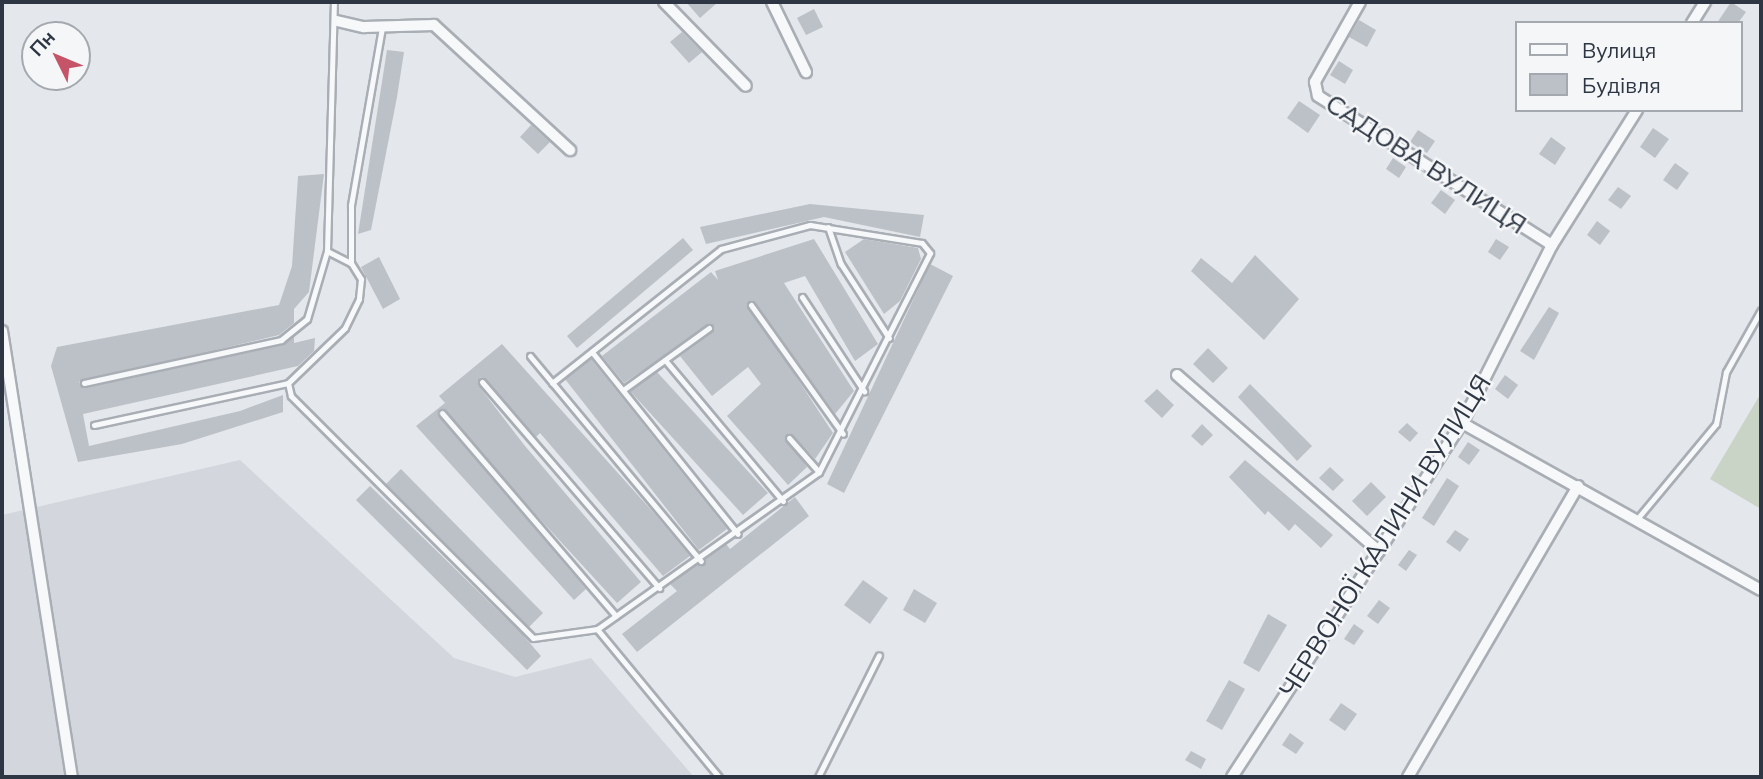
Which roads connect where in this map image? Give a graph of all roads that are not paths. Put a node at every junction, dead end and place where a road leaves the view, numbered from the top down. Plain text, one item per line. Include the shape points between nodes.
1 (334, 2) edge
2 (664, 2) edge
3 (772, 2) edge
4 (1360, 2) edge
5 (1705, 2) edge
6 (337, 21) junction
7 (1693, 21) edge
8 (382, 25) junction
9 (806, 72) dead end
10 (746, 86) dead end
11 (1636, 112) edge
12 (569, 150) dead end
13 (828, 227) junction
14 (1552, 245) junction
15 (327, 251) junction
16 (351, 262) junction
17 (802, 297) dead end
18 (751, 305) dead end
19 (1761, 310) edge
20 (709, 328) dead end
21 (2, 331) edge
22 (889, 338) junction
23 (592, 352) junction
24 (530, 356) dead end
25 (665, 360) junction
26 (1177, 375) dead end
27 (7, 382) edge
28 (482, 382) dead end
29 (85, 383) dead end
30 (288, 383) junction
31 (552, 383) junction
32 (623, 390) junction
33 (864, 391) junction
34 (442, 413) dead end
35 (1462, 423) junction
36 (94, 425) dead end
37 (843, 434) junction
38 (789, 438) dead end
39 (819, 472) junction
40 (1578, 486) junction
41 (783, 500) junction
42 (1637, 519) junction
43 (738, 534) junction
44 (1379, 551) junction
45 (701, 561) junction
46 (659, 588) junction
47 (1761, 590) edge
48 (616, 616) junction
49 (597, 629) junction
50 (878, 655) dead end
51 (72, 777) edge
52 (719, 777) edge
53 (818, 777) edge
54 (1232, 777) edge
55 (1408, 777) edge

1 - 6 lane
2 - 10 street
3 - 9 street
4 - 14 street, САДОВА ВУЛИЦЯ via 1315,82 1318,96
5 - 7 street
6 - 8 street
6 - 15 lane
8 - 12 street via 434,25
8 - 16 lane via 379,69 351,205
11 - 14 street, ЧЕРВОНОЇ КАЛИНИ ВУЛИЦЯ
13 - 22 lane via 841,264
13 - 22 lane via 922,243 930,253
13 - 23 lane via 810,225 720,250
14 - 35 street, ЧЕРВОНОЇ КАЛИНИ ВУЛИЦЯ
15 - 16 lane
15 - 29 lane via 314,305 294,332
16 - 30 lane via 361,279 359,299 345,328
17 - 33 lane
18 - 37 lane
19 - 42 lane via 1726,372 1716,424
20 - 25 lane
21 - 27 street
22 - 33 lane
23 - 31 lane
23 - 32 lane
24 - 31 lane
25 - 32 lane
25 - 41 lane
26 - 44 street
27 - 51 street
28 - 46 lane
30 - 36 lane
30 - 49 lane via 291,396 533,638
31 - 45 lane
32 - 43 lane
33 - 37 lane
34 - 48 lane
35 - 40 street
35 - 44 street, ЧЕРВОНОЇ КАЛИНИ ВУЛИЦЯ
37 - 39 lane
38 - 39 lane
39 - 41 lane
40 - 42 street
40 - 55 street
41 - 43 lane
42 - 47 street
43 - 45 lane
44 - 54 street, ЧЕРВОНОЇ КАЛИНИ ВУЛИЦЯ
45 - 46 lane
46 - 48 lane
48 - 49 lane
49 - 52 lane
50 - 53 lane

